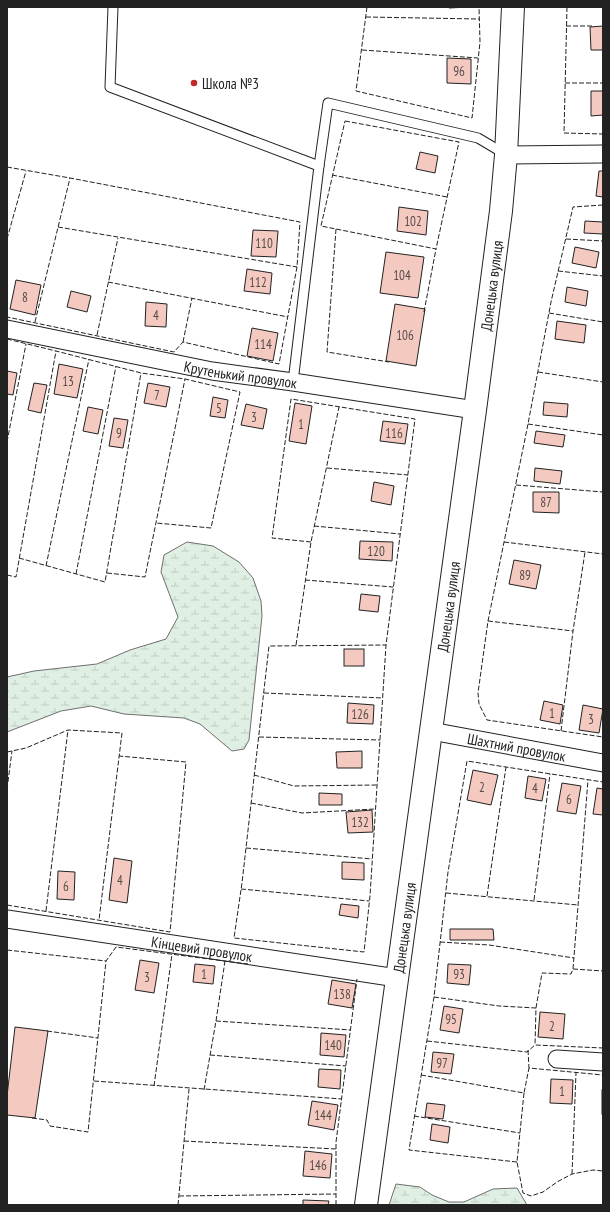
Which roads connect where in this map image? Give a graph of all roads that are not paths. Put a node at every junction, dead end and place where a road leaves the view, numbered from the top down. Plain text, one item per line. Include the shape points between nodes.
1 (113, 7) edge
2 (513, 7) edge
3 (603, 154) edge
4 (506, 155) junction
5 (319, 166) junction
6 (7, 328) edge
7 (293, 382) junction
8 (475, 410) junction
9 (431, 731) junction
10 (603, 763) edge
11 (7, 919) edge
12 (397, 978) junction
13 (558, 1059) dead end
14 (603, 1062) edge
15 (366, 1205) edge

1 - 5 lane via 110,87
2 - 4 main road, Донецька вулиця
3 - 4 street
4 - 5 lane via 478,138 328,103
4 - 8 main road, Донецька вулиця
5 - 7 lane
6 - 7 street, Крутенький провулок via 212,371
7 - 8 street, Крутенький провулок
8 - 9 main road, Донецька вулиця
9 - 10 street, Шахтний провулок
9 - 12 main road, Донецька вулиця
11 - 12 street, Кінцевий провулок
12 - 15 main road, Донецька вулиця
13 - 14 street

